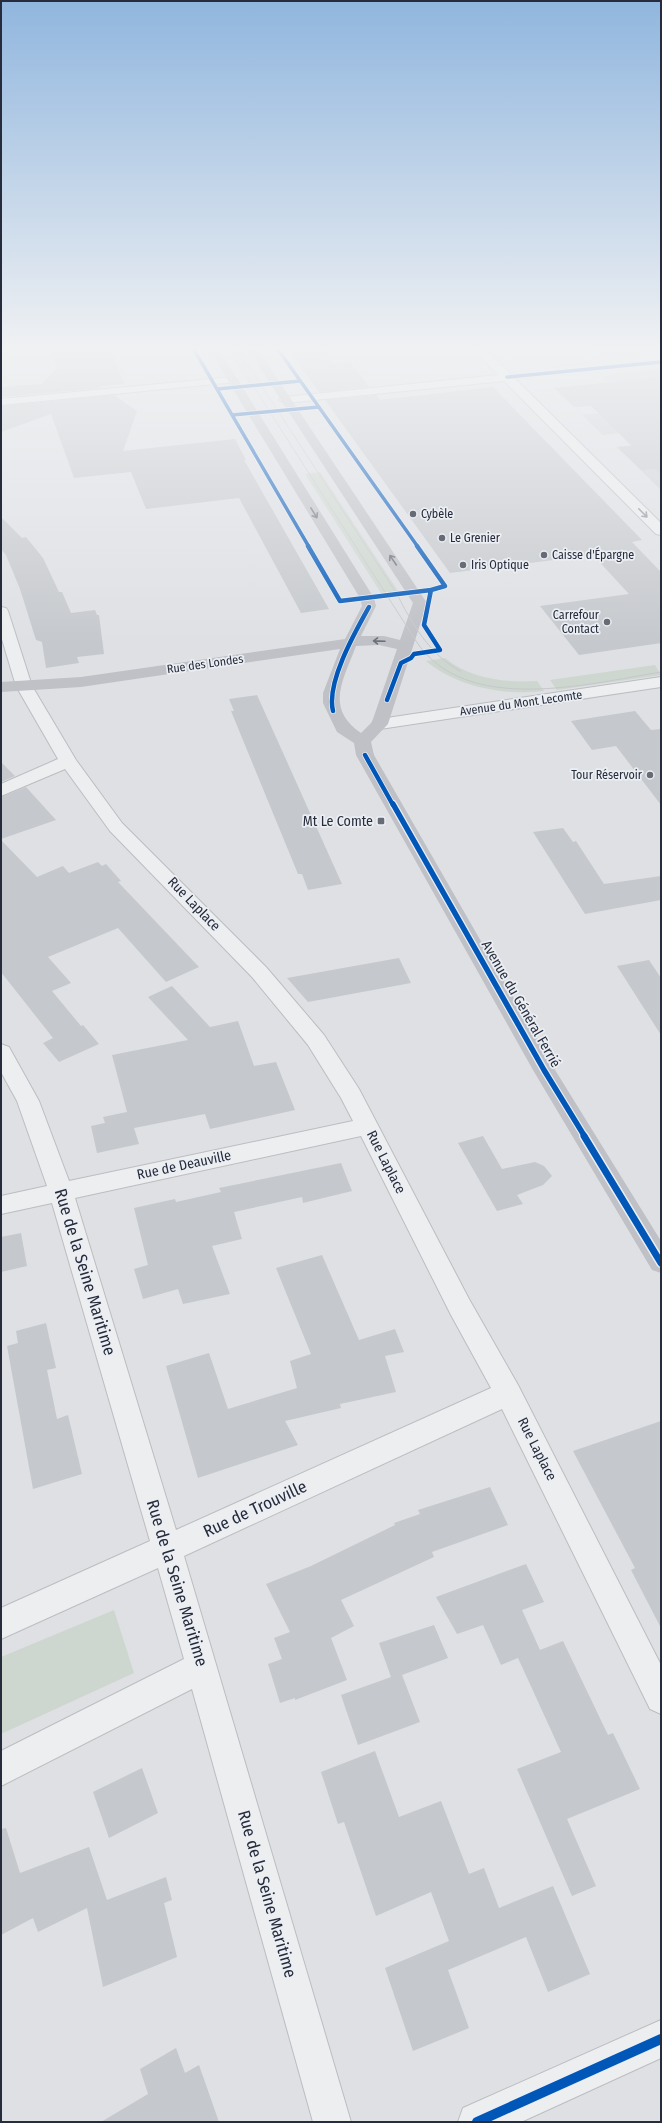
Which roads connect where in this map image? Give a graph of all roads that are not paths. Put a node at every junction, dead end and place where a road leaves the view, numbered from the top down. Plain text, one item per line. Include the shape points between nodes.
1 (274, 447) edge
2 (316, 447) edge
3 (577, 447) edge
4 (661, 531) edge
5 (1, 611) edge
6 (350, 643) junction
7 (407, 647) junction
8 (661, 682) edge
9 (24, 686) junction
10 (1, 687) edge
11 (380, 724) junction
12 (343, 728) junction
13 (362, 741) junction
14 (68, 761) junction
15 (1, 791) edge
16 (1, 1052) edge
17 (368, 1126) junction
18 (61, 1192) junction
19 (1, 1205) edge
20 (659, 1255) edge
21 (508, 1393) junction
22 (168, 1548) junction
23 (1, 1624) edge
24 (202, 1667) junction
25 (661, 1698) edge
26 (1, 1769) edge
27 (661, 2039) edge
28 (332, 2122) edge
29 (477, 2122) edge

1 -> 6 street via 367,598 369,606
7 -> 2 street via 420,604
3 -> 4 street
5 - 9 street, Rue Laplace
7 -> 6 street, Rue des Londes via 396,642 379,640
6 - 9 street, Rue des Londes via 82,682
6 - 12 street via 331,693 330,703
7 - 11 street
8 - 11 street, Avenue du Mont Lecomte
9 - 10 street, Rue des Londes
9 - 14 street, Rue Laplace
11 - 12 street
11 - 13 street
12 - 13 street
13 - 20 street, Avenue du Général Ferrié via 364,755 544,1070
14 - 15 street
14 - 17 street, Rue Laplace via 116,827 259,972 316,1040
16 - 18 street, Rue de la Seine Maritime via 28,1101
17 - 18 street, Rue de Deauville
17 - 21 street, Rue Laplace via 460,1307
18 - 19 street, Rue de Deauville
18 - 22 street, Rue de la Seine Maritime
21 - 22 street, Rue de Trouville
21 - 25 street, Rue Laplace
22 - 23 street, Rue de Trouville
22 - 24 street, Rue de la Seine Maritime
24 - 26 street
24 - 28 street, Rue de la Seine Maritime
27 - 29 street

